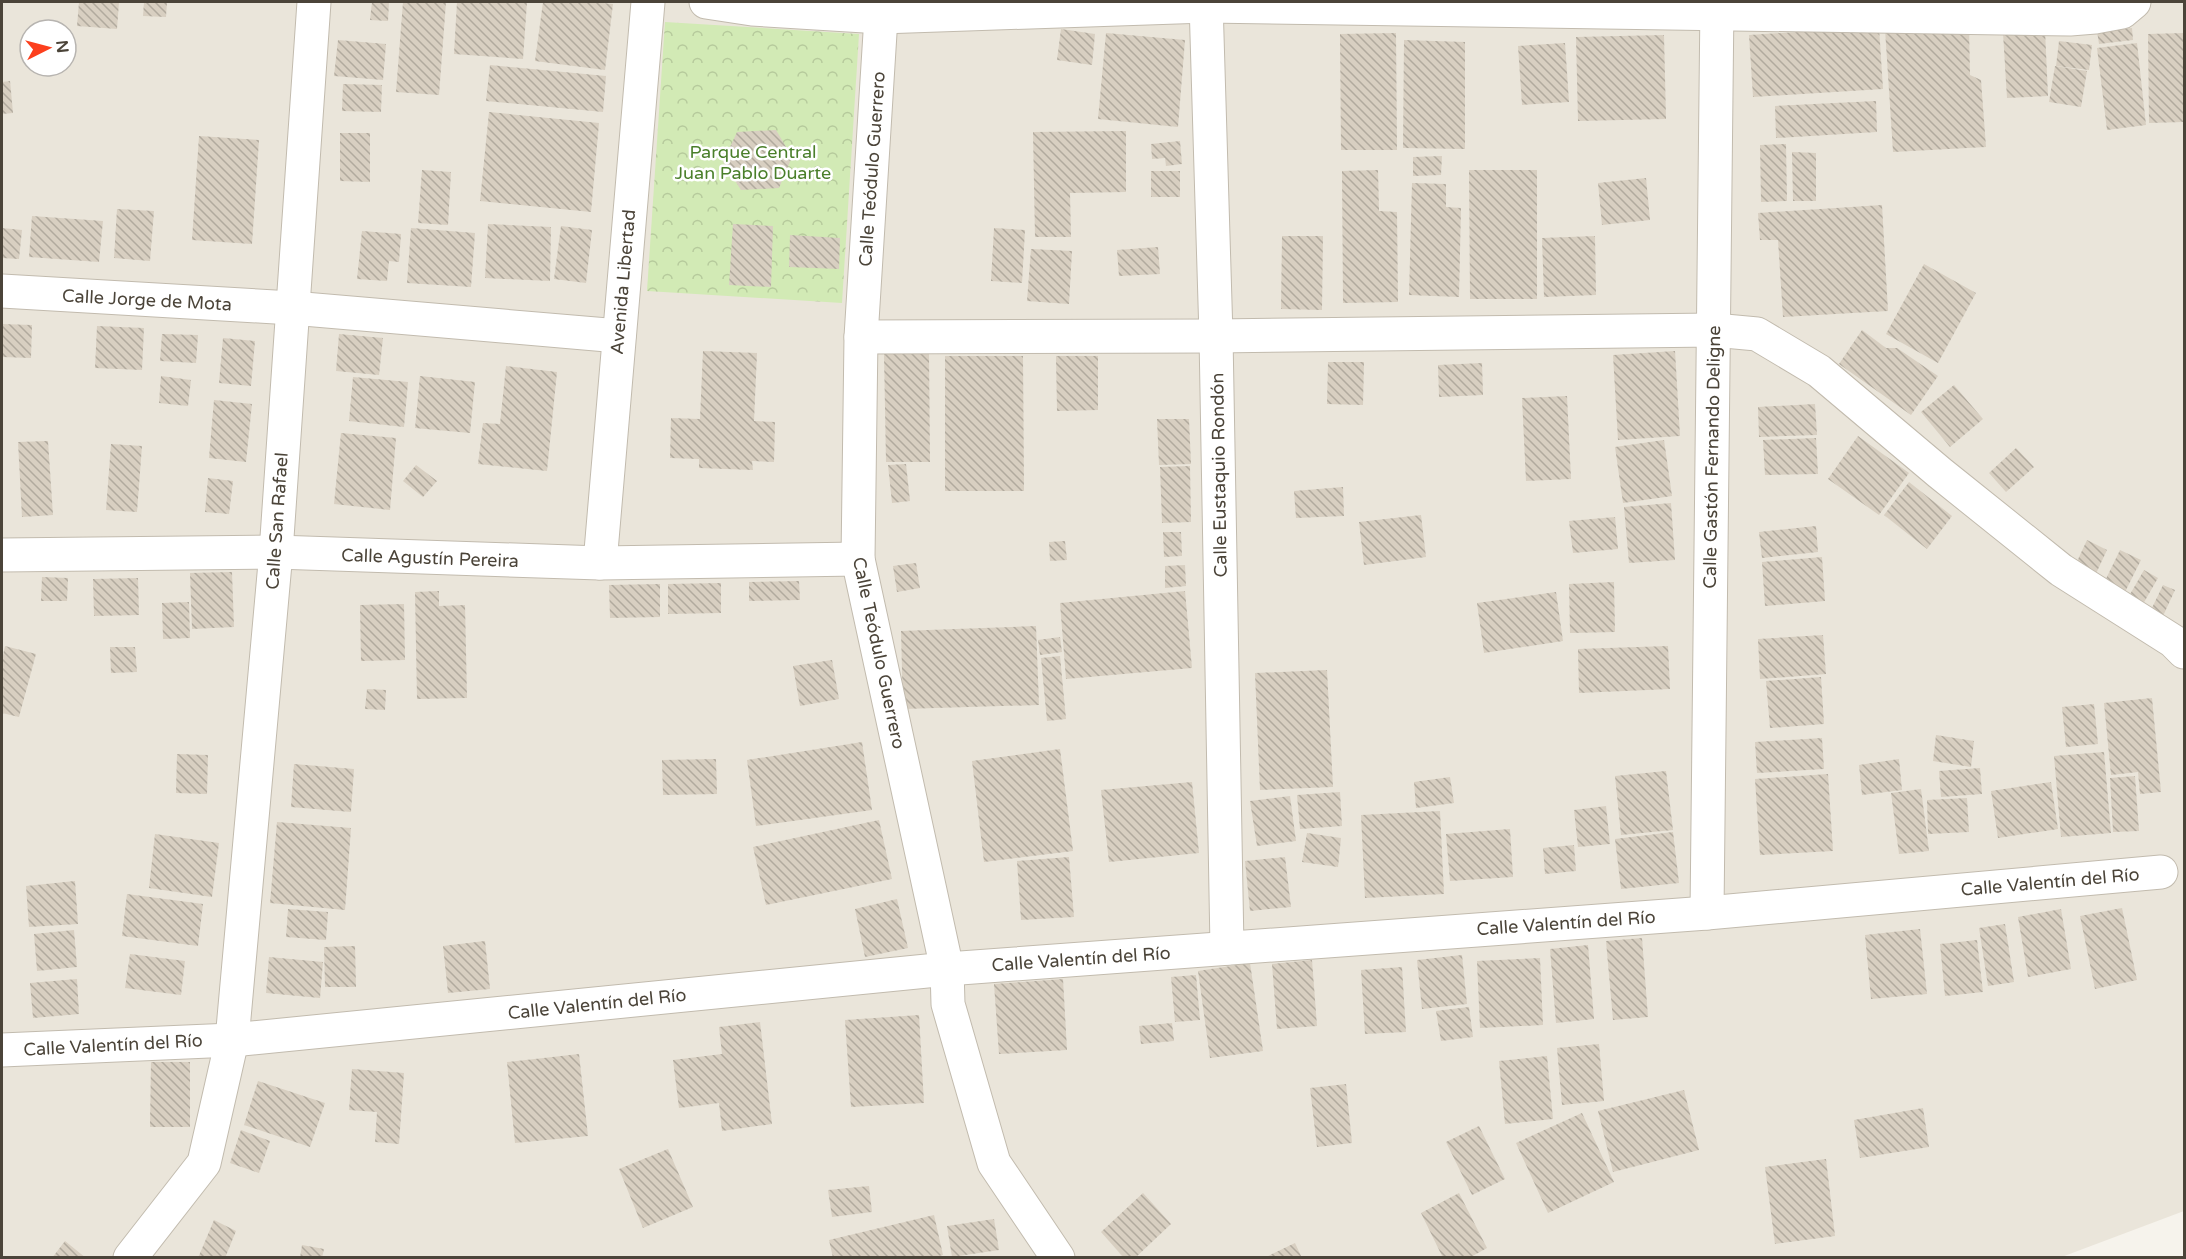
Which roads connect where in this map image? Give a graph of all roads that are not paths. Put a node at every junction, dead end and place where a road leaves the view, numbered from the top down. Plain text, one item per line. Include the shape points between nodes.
1 (314, 2) edge
2 (648, 2) edge
3 (706, 2) edge
4 (1206, 4) edge
5 (752, 5) edge
6 (1717, 7) edge
7 (2128, 7) edge
8 (881, 17) junction
9 (2, 291) edge
10 (292, 309) junction
11 (1714, 330) junction
12 (619, 336) junction
13 (1216, 336) junction
14 (861, 337) junction
15 (276, 552) junction
16 (2, 555) edge
17 (858, 559) junction
18 (600, 563) junction
19 (2184, 652) edge
20 (2161, 872) dead end
21 (1707, 913) junction
22 (1227, 948) junction
23 (946, 969) junction
24 (232, 1040) junction
25 (2, 1050) edge
26 (130, 1257) edge
27 (1058, 1257) edge

1 - 10 street, Calle San Rafael
2 - 12 street, Avenida Libertad
3 - 5 street
4 - 6 street
4 - 8 street
4 - 13 street, Calle Eustaquio Rondón
5 - 8 street
6 - 7 street via 2070,18 2095,17
6 - 11 street, Calle Gastón Fernando Deligne
8 - 14 street, Calle Teódulo Guerrero
9 - 10 street, Calle Jorge de Mota
10 - 12 street, Calle Jorge de Mota
10 - 15 street, Calle San Rafael
11 - 13 street
11 - 19 street via 1757,334 1820,371 2061,570 2173,641
11 - 21 street, Calle Gastón Fernando Deligne
12 - 18 street, Avenida Libertad
13 - 14 street
13 - 22 street, Calle Eustaquio Rondón
14 - 17 street, Calle Teódulo Guerrero
15 - 16 street, Calle Agustín Pereira
15 - 18 street, Calle Agustín Pereira
15 - 24 street, Calle San Rafael
17 - 18 street, Calle Agustín Pereira
17 - 23 street, Calle Teódulo Guerrero
20 - 21 street, Calle Valentín del Río
21 - 22 street, Calle Valentín del Río
22 - 23 street, Calle Valentín del Río
23 - 24 street, Calle Valentín del Río
23 - 27 street, Calle Teódulo Guerrero via 948,1004 994,1163
24 - 25 street, Calle Valentín del Río
24 - 26 street, Calle San Rafael via 204,1163

